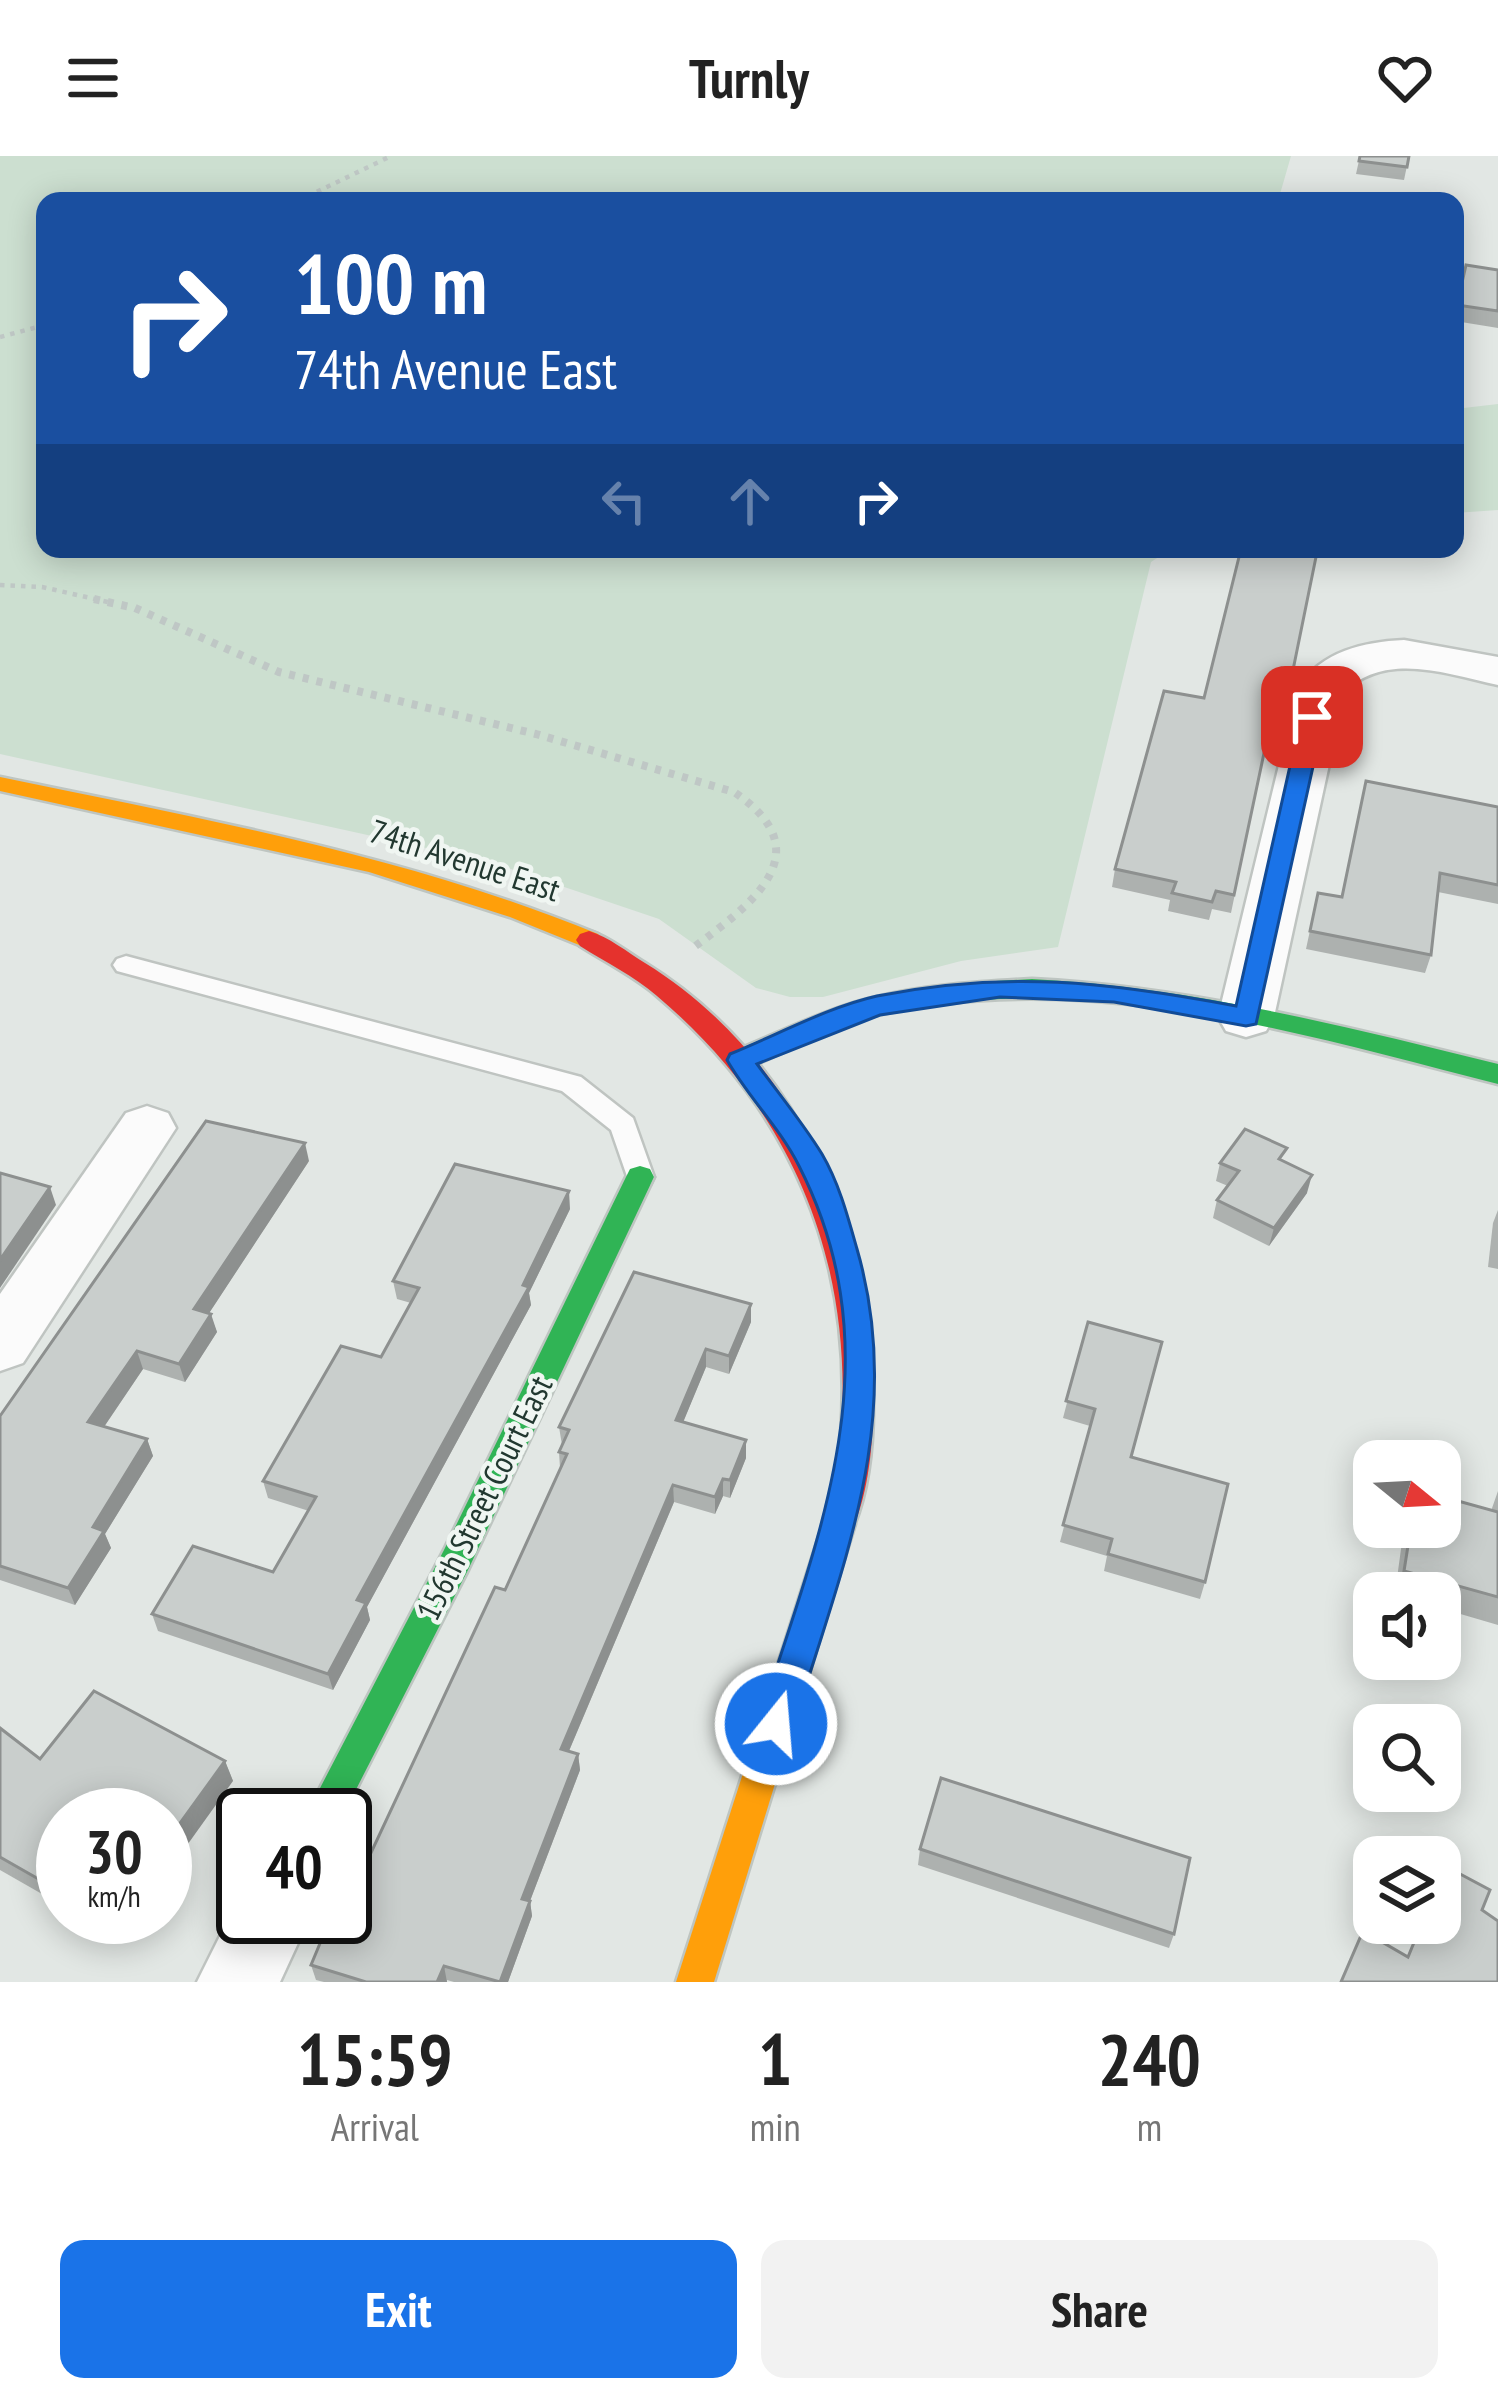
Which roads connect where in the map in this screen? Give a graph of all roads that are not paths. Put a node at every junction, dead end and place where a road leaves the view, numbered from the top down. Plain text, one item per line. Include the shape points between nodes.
1 (1498, 671) edge
2 (0, 784) edge
3 (126, 964) dead end
4 (1246, 1017) junction
5 (740, 1060) junction
6 (1498, 1074) edge
7 (147, 1128) dead end
8 (640, 1178) joint
9 (0, 1345) edge
10 (338, 1788) edge
11 (257, 1944) edge
12 (238, 1982) edge
13 (694, 1982) edge

1 - 4 street via 1392,652 1355,659 1322,687
2 - 5 street, 74th Avenue East via 459,889 558,926 649,978 687,1003
3 - 8 lane via 571,1084 623,1125
4 - 5 street via 1114,992 1000,988 876,1006
4 - 6 street
5 - 13 street, 74th Avenue East via 811,1160 832,1212 853,1285 859,1435 844,1508
7 - 9 street
8 - 10 street, 156th Street Court East
11 - 12 street

